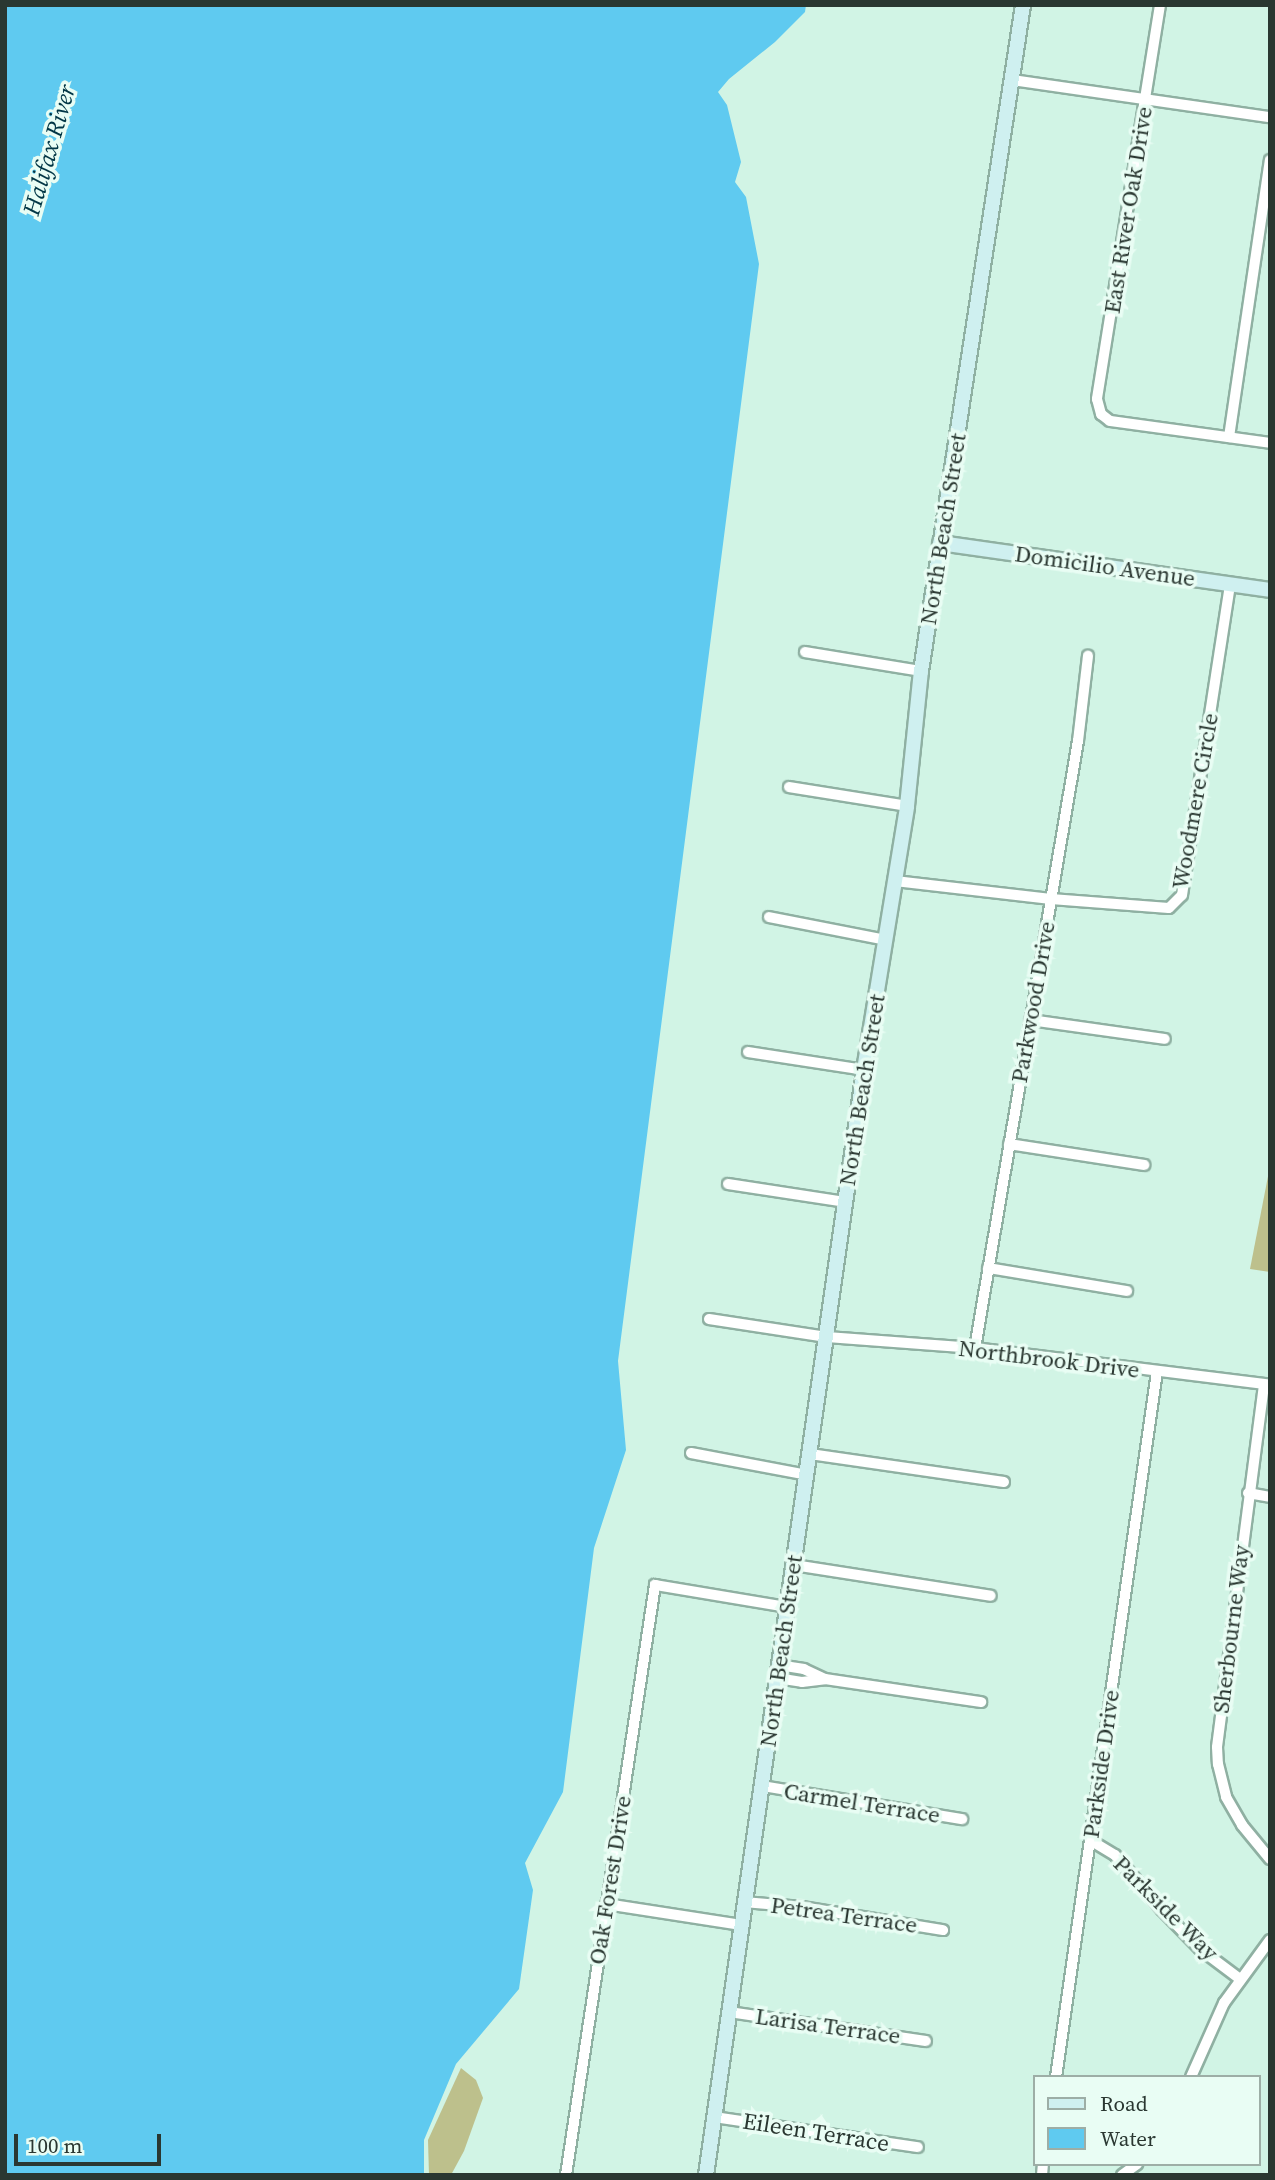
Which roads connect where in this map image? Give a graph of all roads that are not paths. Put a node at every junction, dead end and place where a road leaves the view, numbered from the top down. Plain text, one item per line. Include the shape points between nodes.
1 (1023, 5) edge
2 (1160, 5) edge
3 (1012, 80) junction
4 (1146, 97) junction
5 (1270, 117) edge
6 (1270, 160) edge
7 (1229, 437) junction
8 (1270, 443) edge
9 (940, 543) junction
10 (1230, 584) junction
11 (1270, 590) edge
12 (805, 652) dead end
13 (1088, 656) dead end
14 (921, 671) junction
15 (789, 787) dead end
16 (907, 806) junction
17 (895, 881) junction
18 (1051, 899) junction
19 (768, 917) dead end
20 (886, 940) junction
21 (1030, 1020) junction
22 (1165, 1038) dead end
23 (748, 1052) dead end
24 (864, 1069) junction
25 (1009, 1144) junction
26 (1143, 1165) dead end
27 (728, 1184) dead end
28 (845, 1202) junction
29 (988, 1268) junction
30 (1127, 1291) dead end
31 (709, 1319) dead end
32 (827, 1337) junction
33 (975, 1348) junction
34 (1157, 1372) junction
35 (1267, 1385) edge
36 (691, 1453) dead end
37 (810, 1454) junction
38 (807, 1475) junction
39 (1004, 1482) dead end
40 (1248, 1493) junction
41 (1270, 1496) edge
42 (794, 1565) junction
43 (991, 1597) dead end
44 (788, 1607) junction
45 (778, 1672) junction
46 (981, 1702) dead end
47 (762, 1786) junction
48 (962, 1819) dead end
49 (1090, 1840) junction
50 (1270, 1859) edge
51 (744, 1902) junction
52 (606, 1905) junction
53 (741, 1925) junction
54 (943, 1930) dead end
55 (1270, 1940) edge
56 (1240, 1979) junction
57 (729, 2012) junction
58 (926, 2041) dead end
59 (1056, 2075) edge
60 (1192, 2075) edge
61 (714, 2117) junction
62 (918, 2147) dead end
63 (566, 2175) edge
64 (706, 2175) edge

1 - 3 street, North Beach Street
2 - 4 street, East River Oak Drive
3 - 4 street
3 - 9 street, North Beach Street
4 - 5 street
4 - 7 street, East River Oak Drive via 1097,399 1101,414 1110,421
6 - 7 street
7 - 8 street
9 - 10 street, Domicilio Avenue
9 - 14 street, North Beach Street
10 - 11 street, Domicilio Avenue
10 - 18 street, Woodmere Circle via 1182,895 1164,910
12 - 14 street
13 - 18 street, Parkwood Drive
14 - 16 street, North Beach Street
15 - 16 street
16 - 17 street, North Beach Street
17 - 18 street, Woodmere Circle
17 - 20 street, North Beach Street
18 - 21 street, Parkwood Drive
19 - 20 street
20 - 24 street, North Beach Street
21 - 22 street
21 - 25 street, Parkwood Drive
23 - 24 street
24 - 28 street, North Beach Street
25 - 26 street
25 - 29 street, Parkwood Drive
27 - 28 street
28 - 32 street, North Beach Street
29 - 30 street
29 - 33 street, Parkwood Drive
31 - 32 street, Northbrook Drive
32 - 33 street, Northbrook Drive
32 - 37 street, North Beach Street
33 - 34 street, Northbrook Drive
34 - 35 street, Northbrook Drive
34 - 49 street, Parkside Drive
35 - 40 street, Sherbourne Way
36 - 38 street
37 - 38 street, North Beach Street
37 - 39 street
38 - 42 street, North Beach Street
40 - 41 street
40 - 50 street, Sherbourne Way via 1218,1764 1226,1797
42 - 43 street
42 - 44 street, North Beach Street
44 - 45 street, North Beach Street
44 - 52 street, Oak Forest Drive via 655,1585
45 - 46 street via 804,1669 825,1679
45 - 47 street, North Beach Street
47 - 48 street, Carmel Terrace
47 - 51 street, North Beach Street
49 - 56 street, Parkside Way via 1115,1855 1200,1949
49 - 59 street, Parkside Drive
51 - 53 street, North Beach Street
51 - 54 street, Petrea Terrace
52 - 53 street
52 - 63 street, Oak Forest Drive
53 - 57 street, North Beach Street
55 - 56 street
56 - 60 street
57 - 58 street, Larisa Terrace
57 - 61 street, North Beach Street
61 - 62 street, Eileen Terrace
61 - 64 street, North Beach Street

